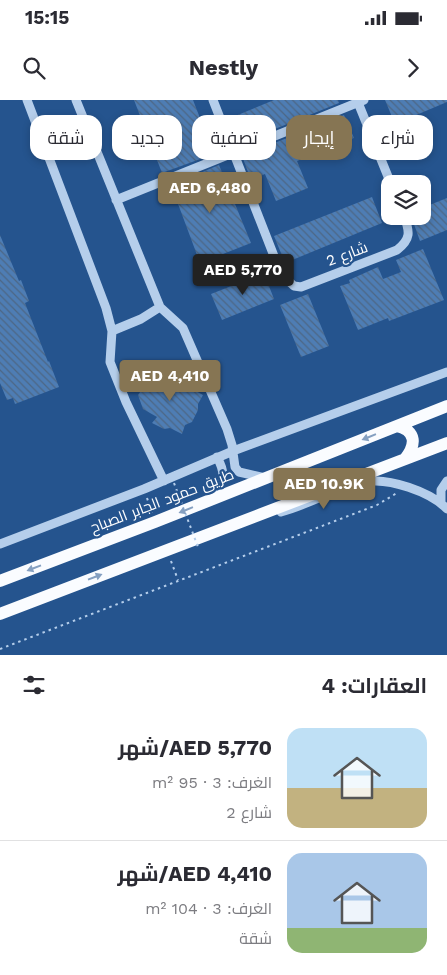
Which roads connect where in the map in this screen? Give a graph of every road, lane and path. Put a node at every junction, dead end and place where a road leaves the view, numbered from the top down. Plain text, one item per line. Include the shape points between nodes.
1 (27, 100) edge
2 (76, 100) edge
3 (213, 100) edge
4 (360, 101) edge
5 (219, 115) edge
6 (276, 135) edge
7 (214, 160) edge
8 (236, 160) edge
9 (388, 175) edge
10 (116, 200) junction
11 (408, 225) edge
12 (160, 307) junction
13 (112, 331) junction
14 (447, 372) edge
15 (447, 406) edge
16 (397, 426) junction
17 (447, 442) edge
18 (233, 451) junction
19 (217, 458) junction
20 (405, 459) junction
21 (265, 478) junction
22 (164, 480) junction
23 (447, 481) edge
24 (174, 483) dead end
25 (407, 486) junction
26 (146, 495) dead end
27 (212, 500) junction
28 (444, 506) edge
29 (239, 521) junction
30 (155, 522) junction
31 (0, 544) edge
32 (198, 547) dead end
33 (166, 550) junction
34 (178, 580) junction
35 (0, 581) edge
36 (0, 614) edge
37 (0, 649) edge

1 - 13 street
2 - 10 street
3 - 5 street, شارع 2
4 - 6 street
4 - 9 street
7 - 10 street
8 - 11 street, شارع 2 via 281,274 294,286 301,287 397,250 408,238
10 - 12 street
12 - 13 street
12 - 18 street via 183,328
13 - 22 street via 110,362
14 - 18 street
15 - 16 main road, طريق حمود الجابر الصباح
16 - 20 main road via 410,432 413,438 411,452
16 -> 21 main road, طريق حمود الجابر الصباح
17 - 20 main road
18 - 19 street
18 - 21 street via 235,467 240,472
19 - 22 street
19 - 27 street via 224,472
20 - 29 main road
21 - 27 main road, طريق حمود الجابر الصباح
22 - 31 street
23 - 28 street via 441,490
24 - 32 path, bridge
25 - 28 street
25 - 29 street via 367,482 296,508
25 - 34 path via 377,505
26 - 30 path
27 -> 30 main road, طريق حمود الجابر الصباح
29 - 33 main road
30 -> 35 main road, طريق حمود الجابر الصباح
33 - 34 path
36 -> 33 main road
34 - 37 path

